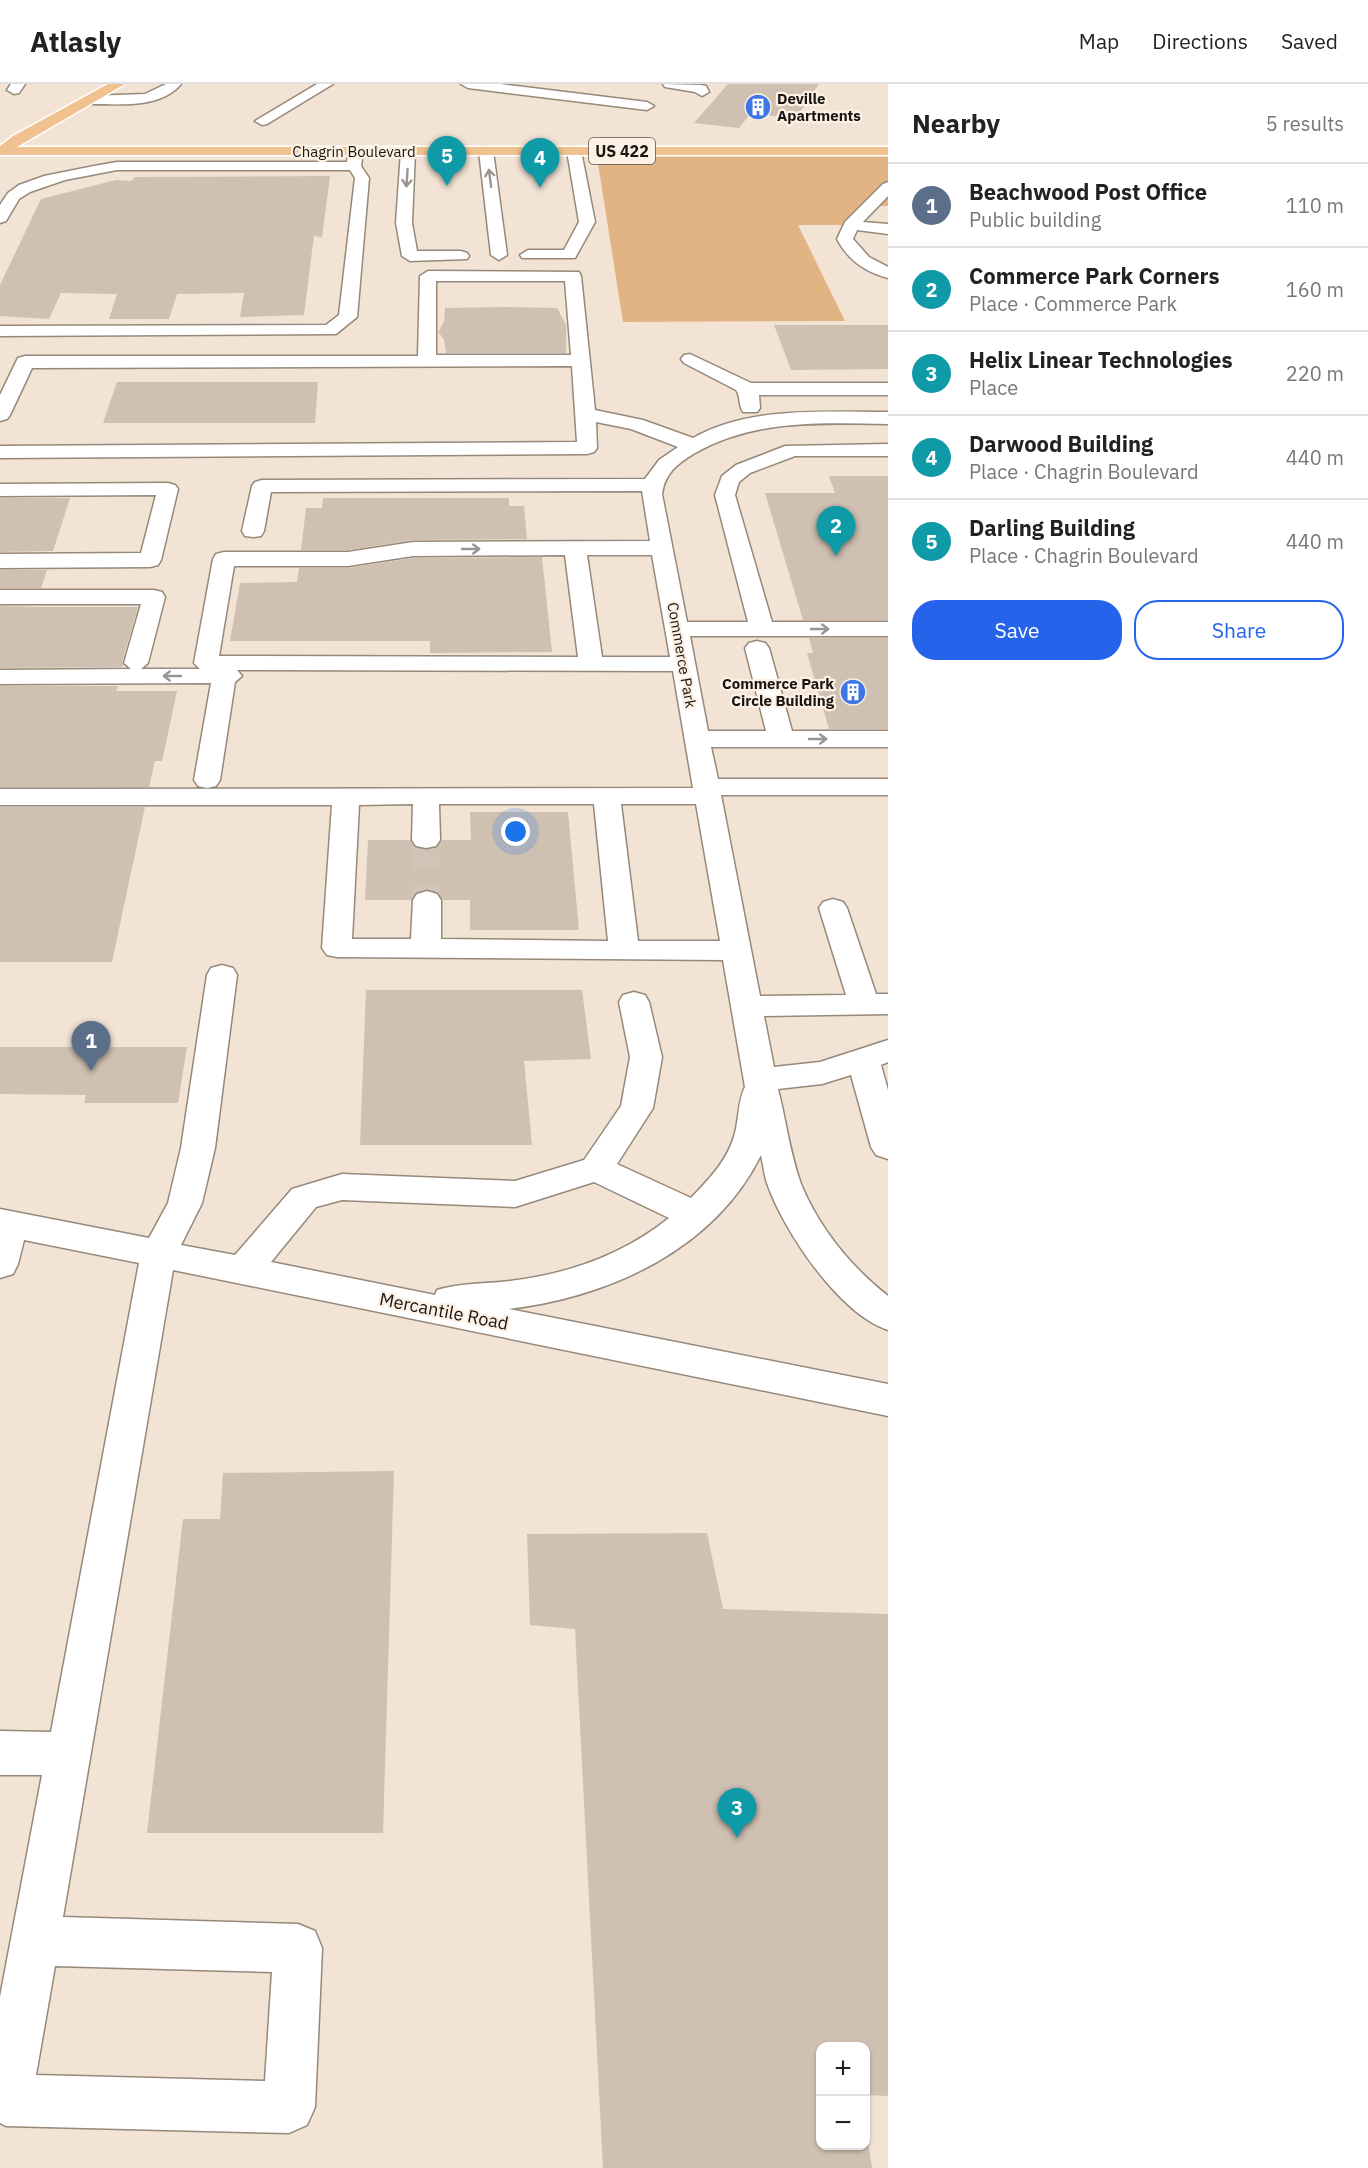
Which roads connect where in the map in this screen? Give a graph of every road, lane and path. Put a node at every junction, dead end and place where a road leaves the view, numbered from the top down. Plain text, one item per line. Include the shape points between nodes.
1 (118, 84) edge
2 (174, 84) edge
3 (326, 84) edge
4 (468, 84) edge
5 (670, 84) edge
6 (620, 90) dead end
7 (702, 92) dead end
8 (90, 100) junction
9 (608, 102) junction
10 (646, 106) dead end
11 (262, 121) dead end
12 (408, 151) junction
13 (486, 151) junction
14 (888, 151) edge
15 (1, 152) edge
16 (577, 159) junction
17 (361, 169) junction
18 (888, 187) edge
19 (360, 204) junction
20 (0, 218) edge
21 (376, 220) dead end
22 (851, 225) junction
23 (888, 229) edge
24 (488, 256) junction
25 (884, 268) edge
26 (4, 327) edge
27 (330, 330) junction
28 (690, 359) dead end
29 (581, 360) junction
30 (427, 361) junction
31 (327, 362) junction
32 (888, 389) edge
33 (745, 390) junction
34 (586, 414) junction
35 (0, 415) edge
36 (888, 418) edge
37 (748, 425) junction
38 (692, 445) junction
39 (888, 450) edge
40 (0, 452) edge
41 (652, 485) junction
42 (0, 490) edge
43 (253, 531) dead end
44 (575, 548) junction
45 (662, 548) junction
46 (0, 561) edge
47 (0, 597) edge
48 (888, 628) edge
49 (759, 639) junction
50 (888, 648) edge
51 (681, 654) junction
52 (136, 663) dead end
53 (591, 664) junction
54 (215, 669) junction
55 (0, 677) edge
56 (697, 739) junction
57 (781, 739) junction
58 (888, 739) edge
59 (207, 780) junction
60 (0, 781) edge
61 (888, 787) edge
62 (706, 788) junction
63 (426, 796) junction
64 (607, 796) junction
65 (0, 797) edge
66 (346, 797) junction
67 (426, 840) tunnel mouth
68 (427, 900) tunnel mouth
69 (833, 908) dead end
70 (426, 949) junction
71 (624, 950) junction
72 (736, 951) junction
73 (222, 975) dead end
74 (634, 1002) dead end
75 (876, 1004) edge
76 (746, 1006) junction
77 (875, 1055) edge
78 (760, 1080) junction
79 (888, 1147) edge
80 (596, 1169) junction
81 (695, 1215) junction
82 (5, 1223) edge
83 (158, 1254) junction
84 (0, 1264) edge
85 (243, 1271) junction
86 (392, 1301) junction
87 (888, 1316) edge
88 (888, 1400) edge
89 (0, 1752) edge
90 (69, 1754) junction
91 (35, 1941) junction

1 - 8 main road
2 - 8 street via 150,96
3 - 11 street
4 - 9 street
5 - 7 street
6 - 9 street
8 - 15 main road
9 - 10 street
12 - 13 main road, Chagrin Boulevard / US 422
12 - 17 main road, Chagrin Boulevard / US 422
12 -> 24 street via 405,239 410,256
13 - 16 main road, Chagrin Boulevard / US 422
24 -> 13 street via 493,205
14 - 16 main road, Chagrin Boulevard / US 422
15 - 17 main road, Chagrin Boulevard / US 422
16 - 24 street via 587,222 569,255
17 - 19 street
17 - 20 street via 117,166 30,186 15,194
18 - 22 street
19 - 21 street
19 - 27 street via 348,317
22 - 23 street
22 - 25 street via 845,239 849,248 861,260
26 - 27 street
27 - 31 street
28 - 33 street
29 - 30 street
29 - 30 street via 573,276 428,276
29 - 34 street
30 - 31 street
31 - 35 street via 25,362
32 - 33 street
33 - 37 street via 750,404
34 - 38 street via 636,424
34 - 40 street via 587,448
36 - 37 street via 786,419
37 - 38 street
38 - 41 street via 667,462
39 - 49 street via 792,450 744,469 729,480 725,495
41 - 43 street via 262,486
41 - 45 street, Commerce Park
42 - 46 street via 168,489 150,560
44 - 45 street
44 - 53 street
54 -> 44 street via 224,559 348,559 413,549
45 - 51 street, Commerce Park
47 - 52 street via 154,597
49 -> 48 street
49 - 50 street
49 - 51 street
49 - 57 street
51 - 53 street
51 - 54 street
51 - 56 street, Commerce Park
53 - 54 street
54 -> 55 street
54 - 59 street
56 - 57 street
56 - 62 street, Commerce Park
57 -> 58 street
59 - 60 street
59 - 62 street
61 - 62 street
62 - 64 street
62 - 72 street, Commerce Park
63 - 64 street
63 - 66 street
63 - 67 street
64 - 71 street
65 - 66 street
66 - 70 street via 337,948
68 - 70 street
69 - 75 street
70 - 71 street
71 - 72 street
72 - 76 street, Commerce Park
73 - 83 street via 198,1148 185,1203
74 - 80 street via 646,1057 637,1108
75 - 76 street
76 - 78 street, Commerce Park
77 - 78 street via 822,1073
77 - 79 street
78 - 81 street, Commerce Park via 754,1125 740,1163
78 - 87 street, Commerce Park via 784,1183 814,1243 859,1293
80 - 81 street
80 - 85 street via 515,1194 342,1187 304,1198
81 - 86 street, Commerce Park via 666,1241 610,1272 551,1289 487,1299
82 - 83 street, Mercantile Road
82 - 84 street
83 - 85 street, Mercantile Road
83 - 90 street
85 - 86 street, Mercantile Road
86 - 88 street, Mercantile Road
89 - 90 street
90 - 91 street
91 - 91 street via 6,2100 289,2107 298,1948

